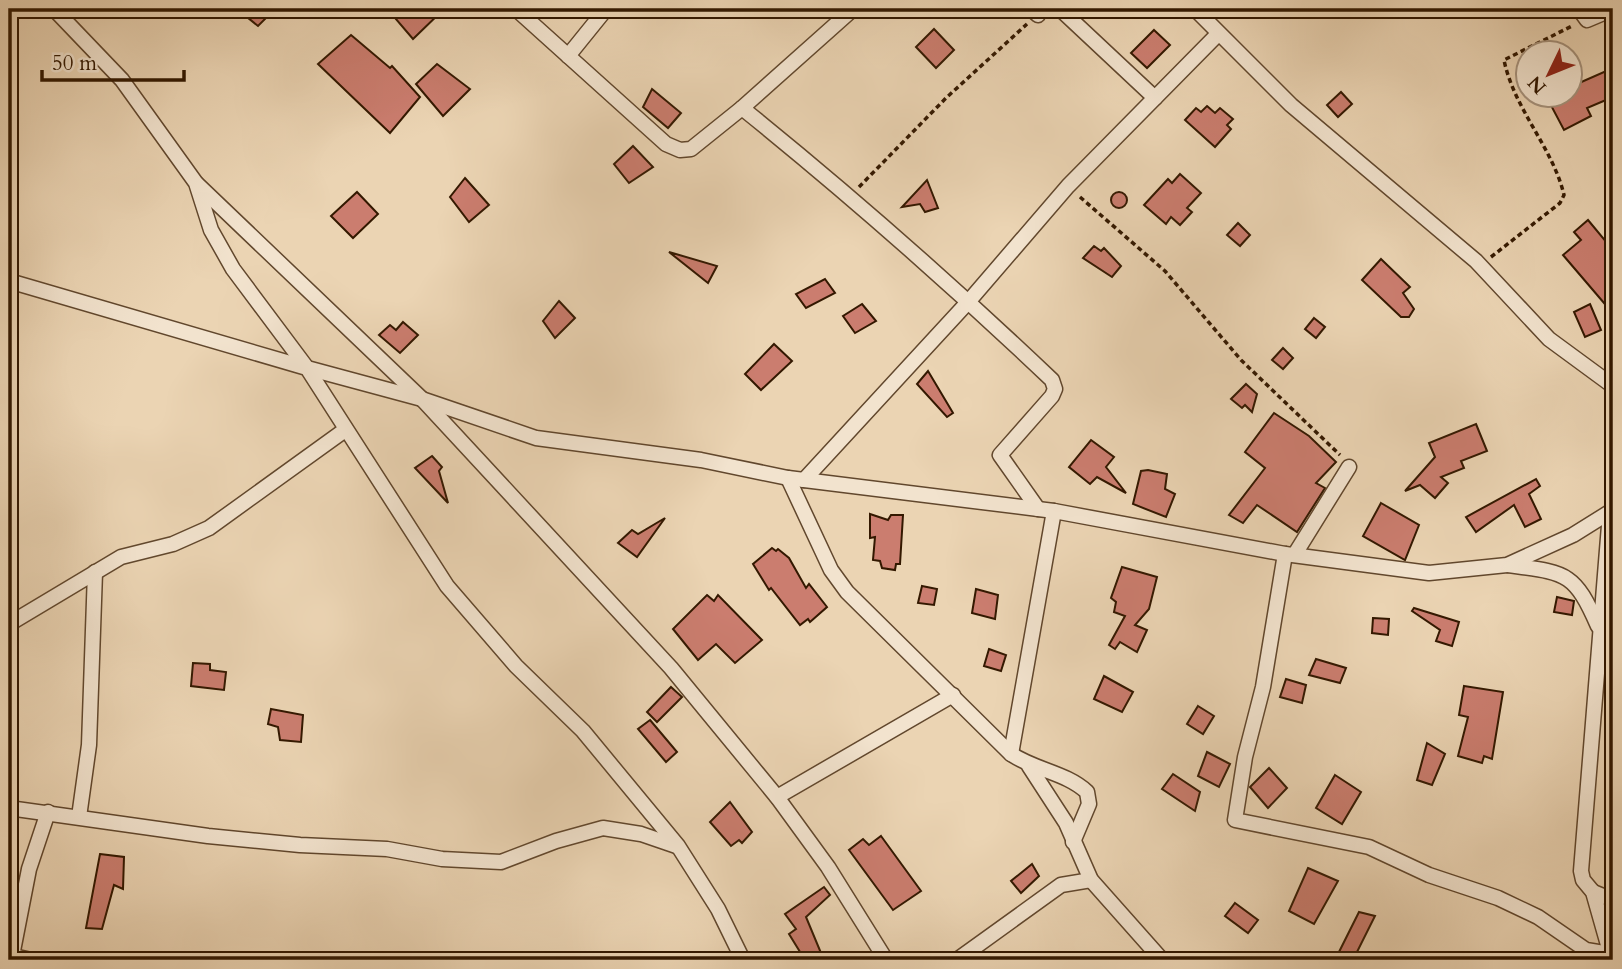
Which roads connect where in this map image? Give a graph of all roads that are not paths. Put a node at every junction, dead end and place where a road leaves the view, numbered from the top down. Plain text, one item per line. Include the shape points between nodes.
1 (54, 9) edge
2 (516, 9) edge
3 (606, 9) edge
4 (853, 9) edge
5 (1060, 9) edge
6 (1195, 9) edge
7 (1613, 9) edge
8 (1583, 14) edge
9 (1218, 34) junction
10 (568, 56) junction
11 (1155, 99) junction
12 (742, 108) junction
13 (196, 183) junction
14 (9, 281) edge
15 (969, 301) junction
16 (307, 368) junction
17 (1613, 386) edge
18 (422, 400) junction
19 (345, 430) junction
20 (1349, 467) road end
21 (788, 478) junction
22 (804, 480) junction
23 (1038, 509) junction
24 (1054, 511) junction
25 (1612, 512) edge
26 (1290, 554) junction
27 (1507, 565) junction
28 (95, 572) junction
29 (9, 624) edge
30 (1600, 630) junction
31 (953, 695) junction
32 (1011, 754) junction
33 (1029, 766) junction
34 (777, 797) junction
35 (9, 808) edge
36 (48, 812) junction
37 (79, 817) junction
38 (1073, 842) junction
39 (678, 846) junction
40 (1091, 880) junction
41 (1593, 892) junction
42 (1613, 900) edge
43 (10, 956) edge
44 (1611, 957) edge
45 (31, 960) edge
46 (743, 960) edge
47 (886, 960) edge
48 (957, 960) edge
49 (1162, 960) edge

1 - 13 street via 122,80
2 - 10 street
3 - 10 street
4 - 12 street
5 - 11 street
6 - 9 street
7 - 8 street
9 - 11 street
9 - 17 street via 1291,105 1480,265 1549,339
10 - 12 street via 666,144 680,150 691,149
11 - 15 street via 1068,186
12 - 15 street via 850,195
13 - 16 street via 211,230 233,269
13 - 18 street
14 - 16 street
15 - 22 street
15 - 23 street via 1052,380 1055,389 1000,455
16 - 18 street
16 - 19 street
18 - 21 street via 536,438 701,460
18 - 34 street via 671,667
19 - 28 street via 209,528 173,544 121,557
19 - 39 street via 447,586 516,666 583,732
20 - 26 street
21 - 22 street
21 - 31 street via 837,580
22 - 23 street
23 - 24 street
24 - 26 street
24 - 32 street
25 - 27 street
25 - 30 street
26 - 27 street via 1429,573
26 - 44 street via 1235,820 1368,847 1429,875 1498,898 1538,917 1586,950
27 - 30 street via 1569,578 1581,588
28 - 29 street
28 - 37 street via 89,745
30 - 41 street via 1581,871
31 - 32 street
31 - 34 street
32 - 33 street
33 - 38 street
33 - 38 street via 1073,781 1087,792 1089,804
34 - 47 street
35 - 36 street
36 - 37 street
36 - 43 street via 29,869
37 - 39 street via 208,836 501,862 603,828
38 - 40 street
39 - 46 street via 718,909
40 - 48 street via 1061,885
40 - 49 street
41 - 42 street
41 - 44 street
43 - 45 street

